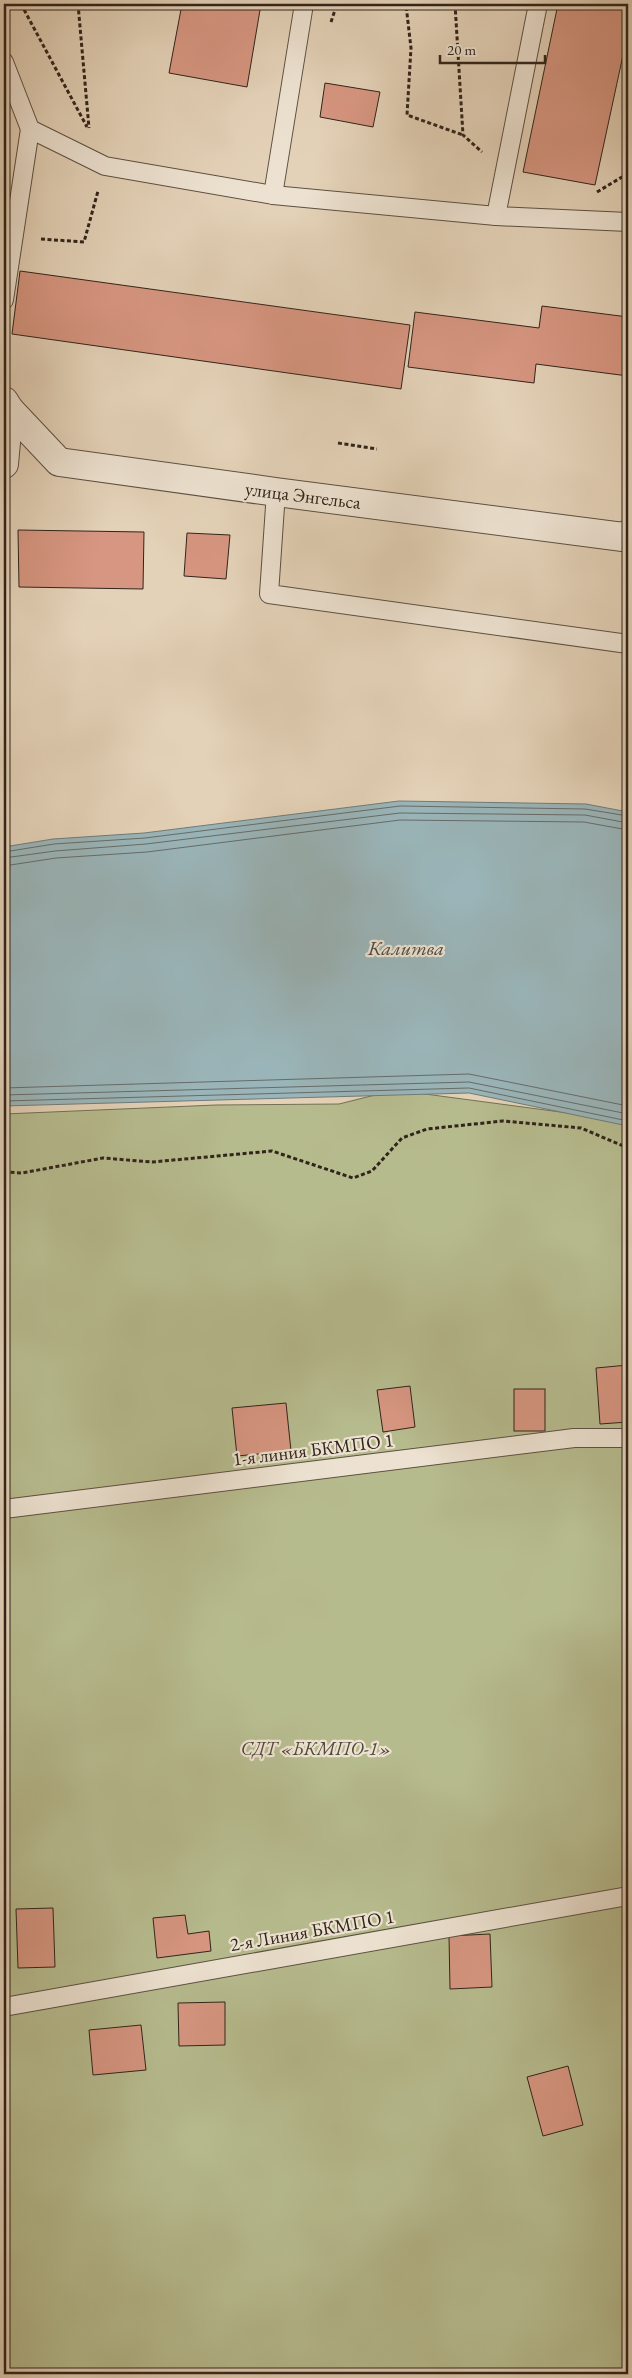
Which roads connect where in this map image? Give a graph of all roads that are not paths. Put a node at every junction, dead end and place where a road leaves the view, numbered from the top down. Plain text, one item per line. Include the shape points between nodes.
1 (304, 4) edge
2 (538, 4) edge
3 (4, 62) edge
4 (30, 129) junction
5 (273, 195) junction
6 (496, 216) junction
7 (628, 222) edge
8 (4, 300) edge
9 (6, 405) edge
10 (4, 464) edge
11 (276, 492) junction
12 (628, 534) edge
13 (628, 644) edge
14 (628, 1438) edge
15 (4, 1508) edge
16 (628, 1896) edge
17 (4, 2007) edge

1 - 5 lane
2 - 6 lane
3 - 4 lane
4 - 5 lane via 104,166
4 - 8 lane
5 - 6 lane
6 - 7 lane
9 - 10 street
9 - 11 street, улица Энгельса via 59,462
11 - 12 street, улица Энгельса via 622,537
11 - 13 lane via 269,594
14 - 15 lane, 1-я линия БКМПО 1 via 574,1438
16 - 17 lane, 2-я Линия БКМПО 1

